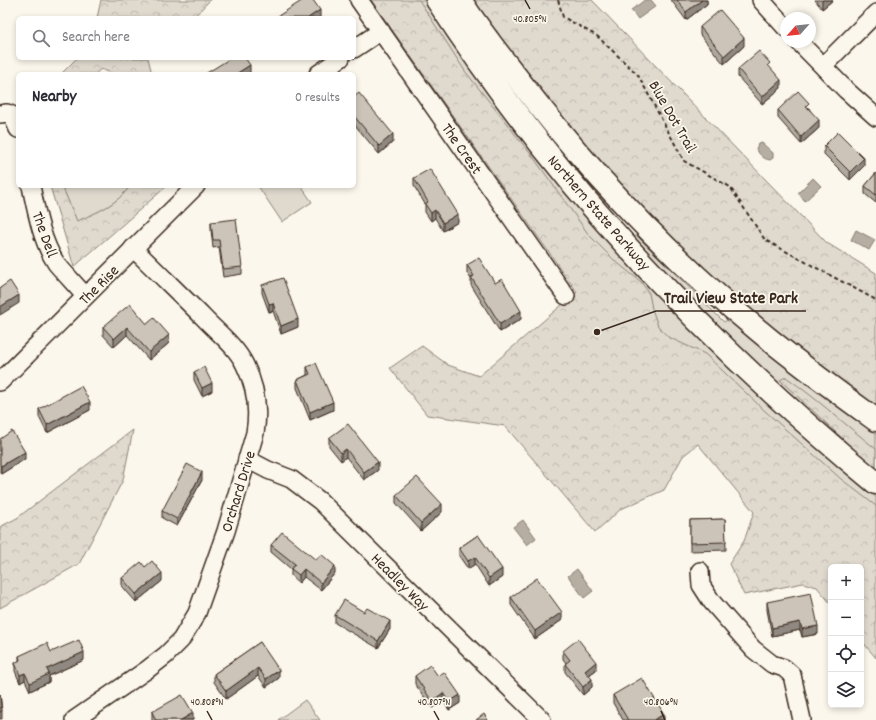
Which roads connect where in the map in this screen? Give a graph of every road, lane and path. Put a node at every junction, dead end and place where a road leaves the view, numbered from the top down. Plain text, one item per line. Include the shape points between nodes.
1 (359, 0) edge
2 (437, 0) edge
3 (460, 0) edge
4 (558, 0) edge
5 (761, 0) edge
6 (876, 13) edge
7 (780, 21) edge
8 (381, 31) junction
9 (356, 48) edge
10 (805, 48) edge
11 (339, 60) edge
12 (823, 66) junction
13 (321, 72) edge
14 (0, 114) edge
15 (876, 117) edge
16 (16, 124) edge
17 (31, 188) edge
18 (194, 188) edge
19 (133, 248) junction
20 (85, 296) junction
21 (566, 296) dead end
22 (876, 300) edge
23 (0, 382) edge
24 (876, 420) edge
25 (247, 459) junction
26 (876, 483) edge
27 (700, 571) dead end
28 (74, 720) edge
29 (542, 720) edge
30 (802, 720) edge

1 - 8 street, The Crest
2 - 26 highway, Northern State Parkway via 552,157 662,284 756,378
3 - 24 highway, Northern State Parkway via 544,113 641,222 690,270 758,330
4 - 22 path, Blue Dot Trail via 563,17 597,36 638,75 684,161 730,187 765,240
5 - 7 street
6 - 12 street
8 - 9 street
8 - 21 street, The Crest
10 - 12 street
11 - 13 street
12 - 15 street
14 - 16 street via 12,115
17 - 20 street, The Dell via 47,245 56,262
18 - 19 street, The Rise
19 - 20 street, The Rise
19 - 25 street, Orchard Drive via 228,342 245,364 253,382 257,405 255,433
20 - 23 street, The Rise
25 - 28 street, Orchard Drive via 226,531 197,614 181,640 148,669
25 - 29 street, Headley Way via 291,479 320,501
27 - 30 street via 701,585 712,602 753,649 772,664 784,668 792,676

